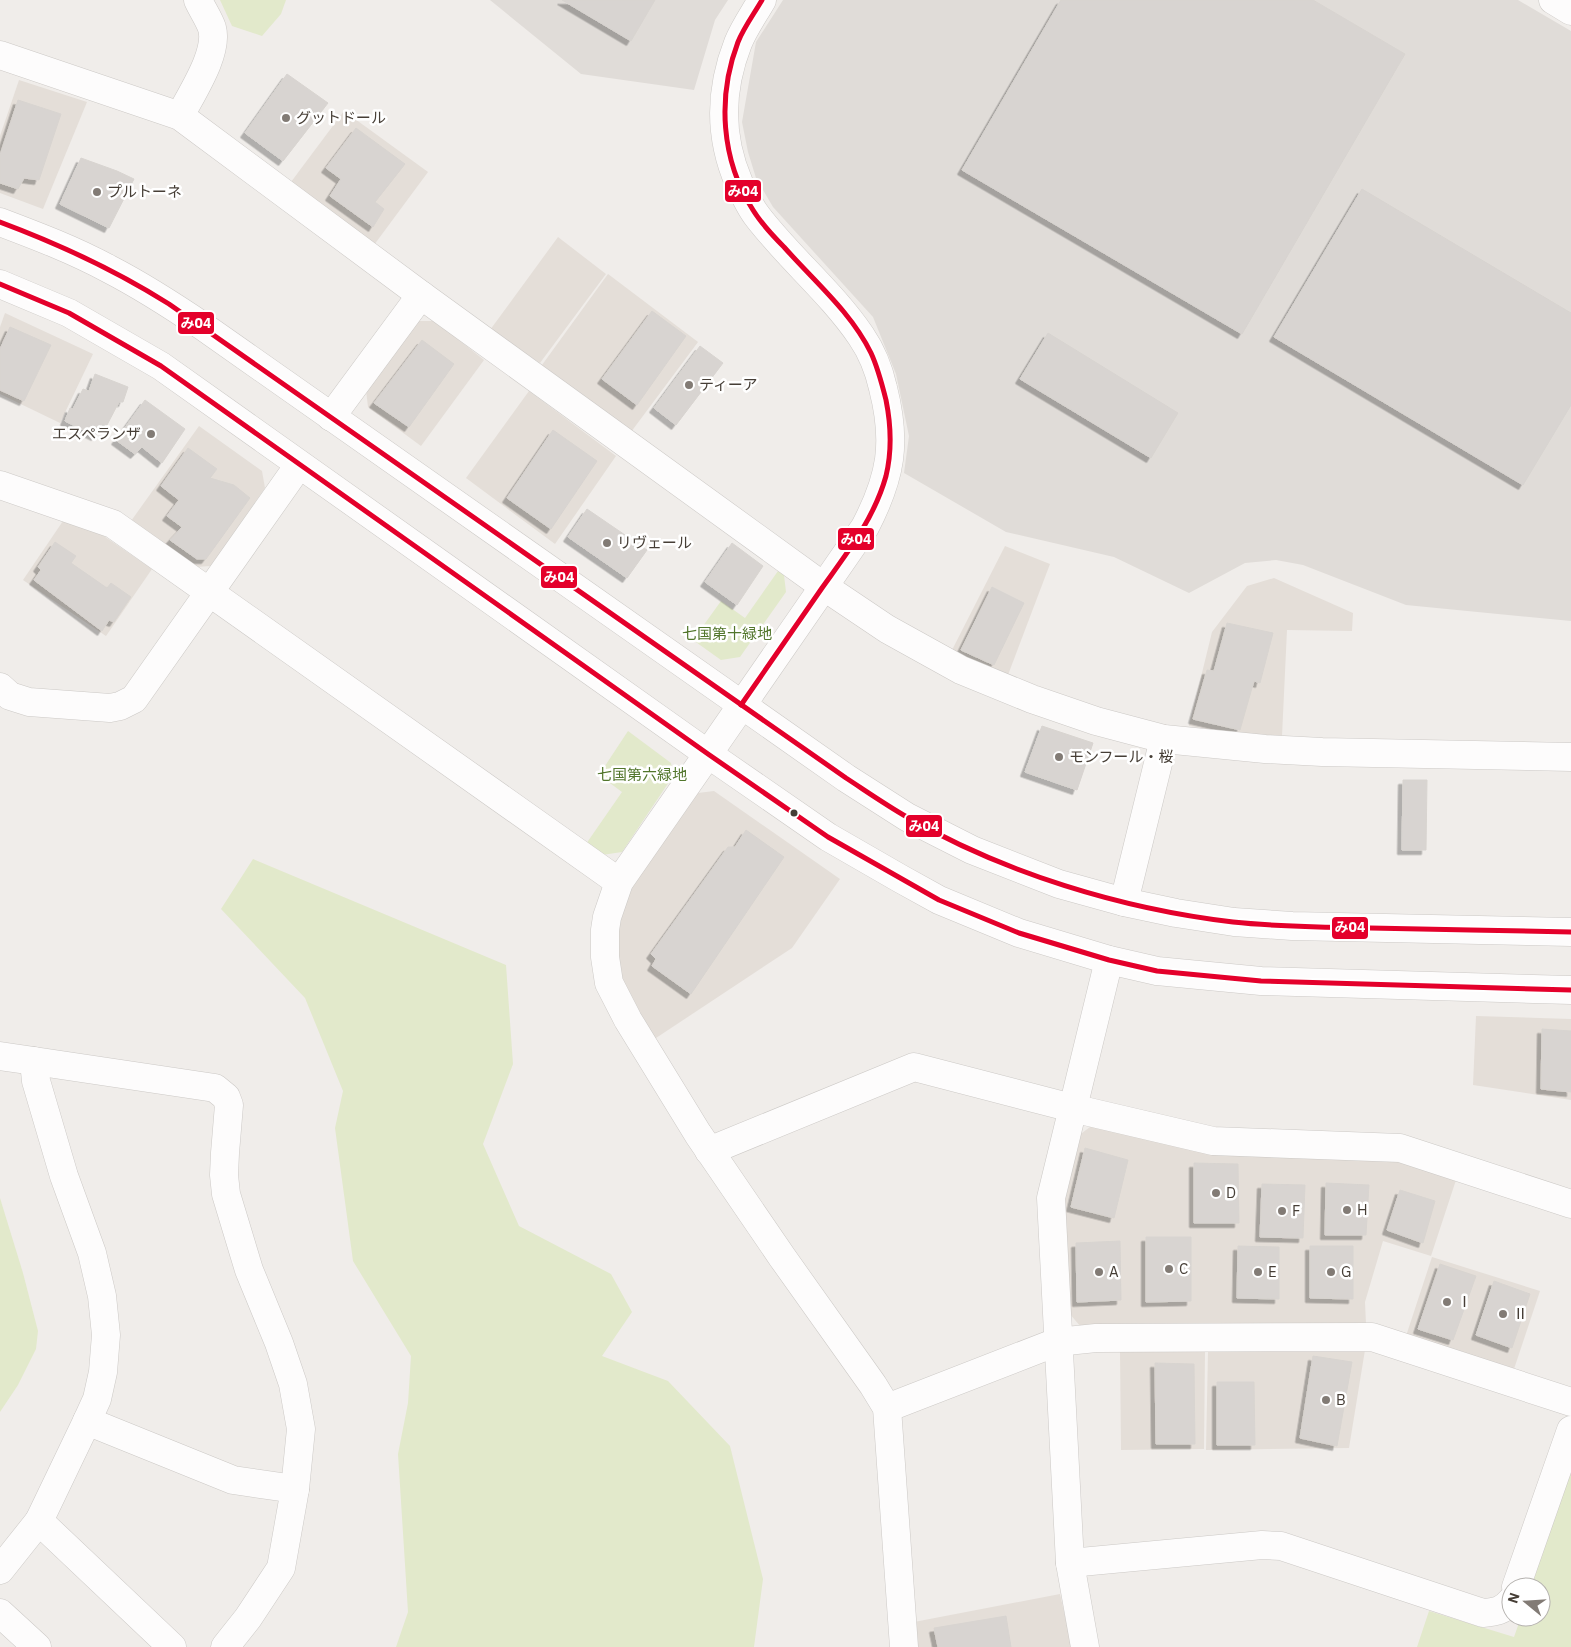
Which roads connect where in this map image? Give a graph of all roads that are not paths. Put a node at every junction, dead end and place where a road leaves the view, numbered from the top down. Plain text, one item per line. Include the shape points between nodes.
1 (198, 0) edge
2 (762, 0) edge
3 (1553, 0) edge
4 (1571, 11) edge
5 (0, 55) edge
6 (180, 116) junction
7 (0, 222) edge
8 (0, 284) edge
9 (421, 295) junction
10 (331, 417) junction
11 (299, 465) junction
12 (0, 485) edge
13 (823, 586) junction
14 (208, 592) junction
15 (0, 687) edge
16 (741, 705) junction
17 (1164, 739) junction
18 (708, 754) junction
19 (1571, 757) edge
20 (619, 882) junction
21 (1124, 902) junction
22 (1571, 932) edge
23 (1109, 960) junction
24 (1571, 990) edge
25 (0, 1056) edge
26 (34, 1061) junction
27 (1072, 1108) junction
28 (710, 1151) junction
29 (1571, 1204) edge
30 (1057, 1342) junction
31 (1571, 1402) edge
32 (887, 1408) junction
33 (87, 1421) junction
34 (1571, 1430) edge
35 (295, 1488) junction
36 (39, 1521) junction
37 (1070, 1563) junction
38 (0, 1570) edge
39 (1520, 1577) edge
40 (1501, 1609) edge
41 (0, 1613) edge
42 (37, 1647) edge
43 (172, 1647) edge
44 (225, 1647) edge
45 (904, 1647) edge
46 (1085, 1647) edge

1 - 6 street via 212,28 213,45 210,58
2 - 13 street via 738,42 727,76 723,109 731,164 756,215 861,336 879,369 891,424 892,443 876,506
3 - 4 street
5 - 6 street
6 - 9 street
7 - 10 street via 108,268 158,296
8 - 11 street via 69,313 161,366
9 - 10 street
9 - 13 street
10 - 16 street
11 - 14 street
11 - 18 street
12 - 14 street via 113,524
13 - 16 street
13 - 17 street via 887,629 961,670 1032,700
14 - 15 street via 140,692 129,702 110,708 29,702 10,696
14 - 20 street
16 - 18 street
16 - 21 street via 846,778 916,821 972,850 1050,881
17 - 19 street via 1322,752
17 - 21 street
18 - 20 street
18 - 23 street via 828,837 939,900 1019,933
20 - 28 street via 605,930 609,983 628,1020
21 - 22 street via 1176,913 1292,926
23 - 24 street via 1156,971 1261,981
23 - 27 street
25 - 26 street
26 - 33 street via 38,1089 64,1176 92,1253 102,1296 106,1335 103,1372 97,1399
26 - 35 street via 215,1088 226,1097 229,1105 224,1160 226,1194 249,1270 293,1384 301,1429
27 - 28 street via 914,1067
27 - 29 street via 1213,1141 1400,1148
27 - 30 street via 1050,1198
28 - 32 street
30 - 31 street via 1096,1338 1372,1337
30 - 32 street
30 - 37 street
32 - 45 street
33 - 35 street via 233,1480
33 - 36 street
34 - 39 street
35 - 44 street via 281,1568
36 - 38 street
36 - 43 street
37 - 40 street via 1262,1545 1281,1546 1483,1613
37 - 46 street
41 - 42 street

